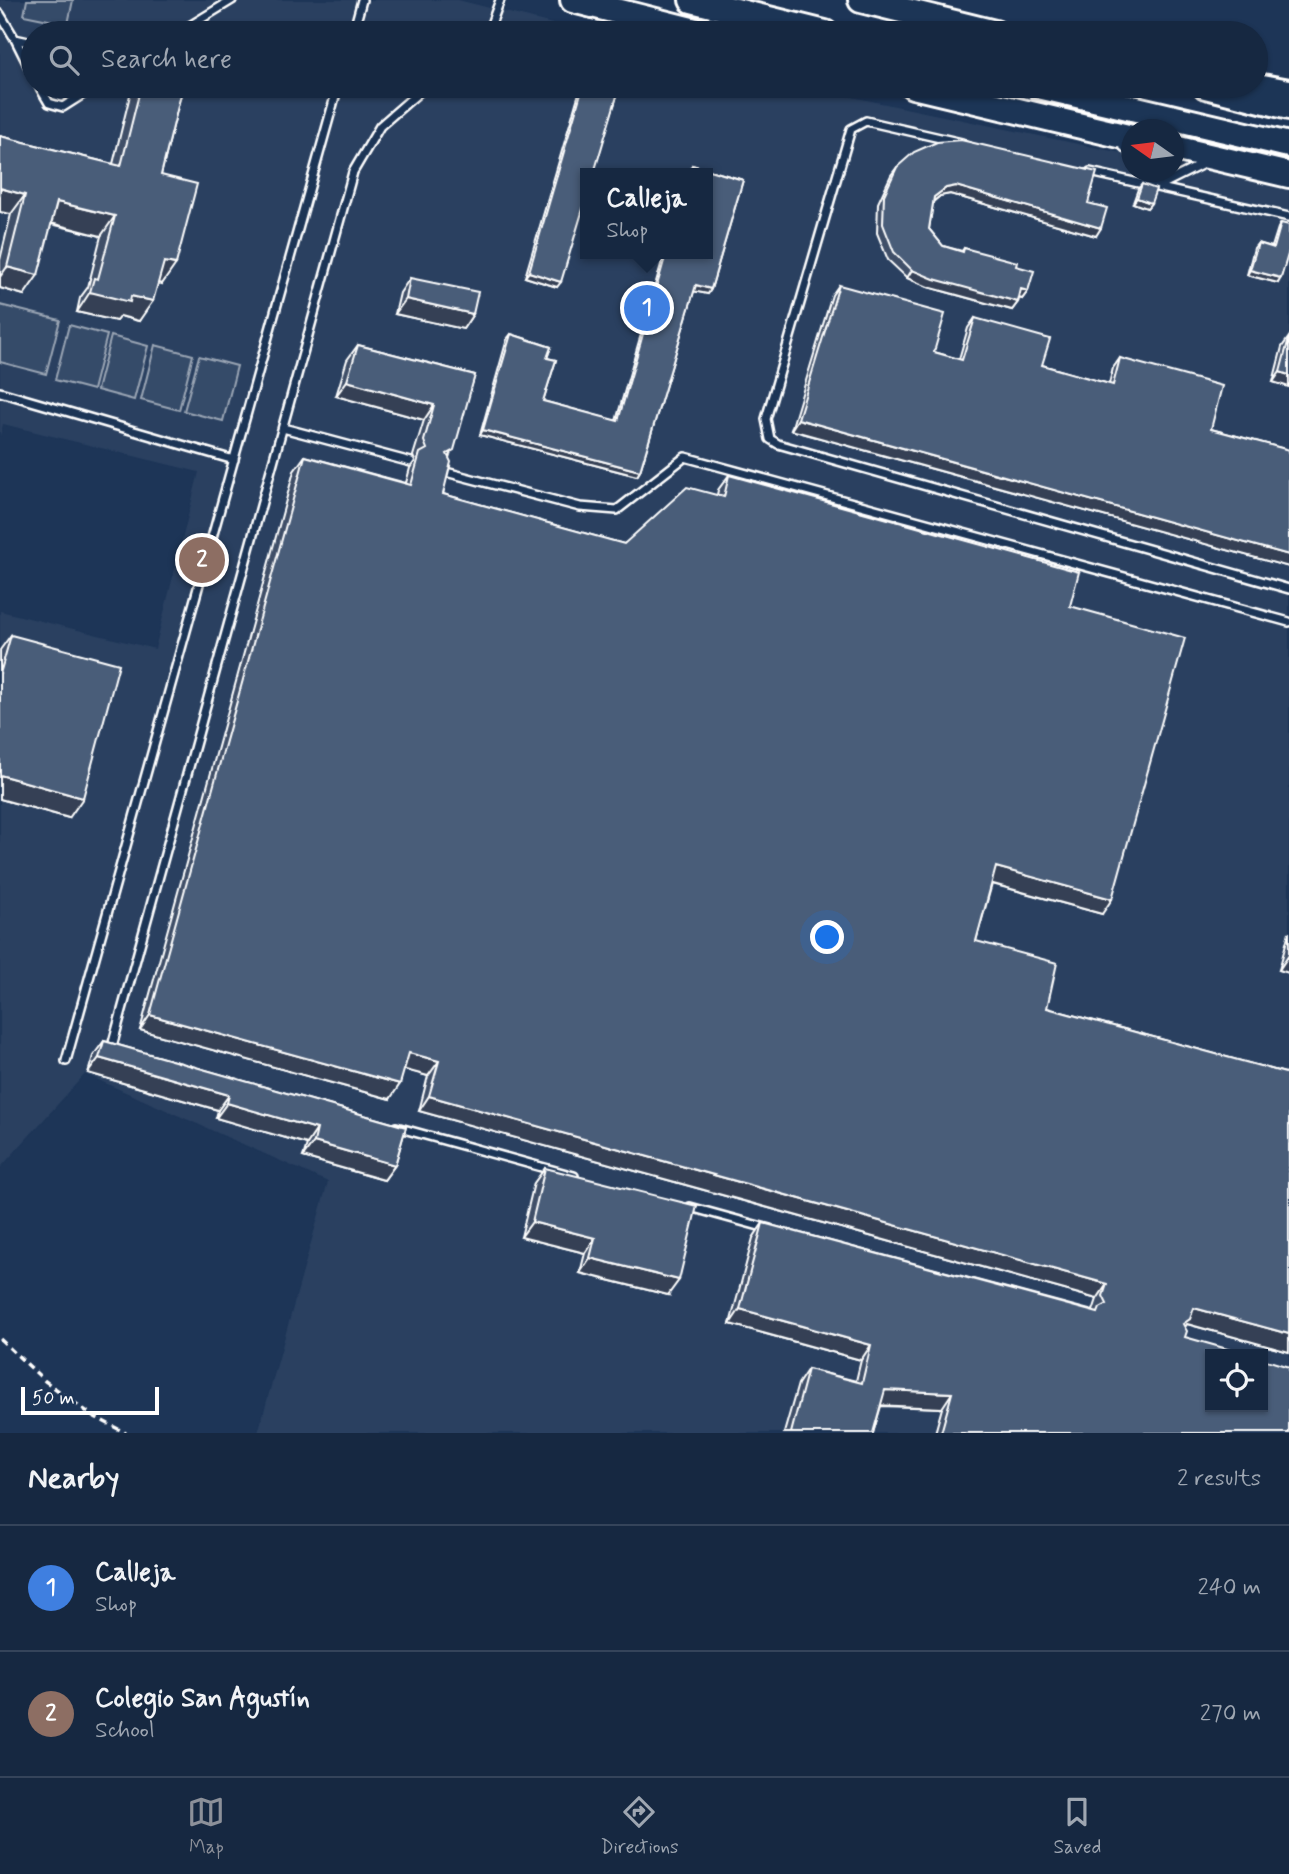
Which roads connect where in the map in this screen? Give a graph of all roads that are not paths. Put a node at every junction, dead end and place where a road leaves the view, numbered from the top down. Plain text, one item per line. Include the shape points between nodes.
1 (232, 0) edge
2 (362, 0) edge
3 (500, 0) edge
4 (573, 0) edge
5 (692, 0) edge
6 (861, 0) edge
7 (0, 14) edge
8 (198, 21) edge
9 (356, 21) edge
10 (492, 21) edge
11 (656, 21) edge
12 (777, 21) edge
13 (946, 21) edge
14 (15, 38) junction
15 (21, 40) edge
16 (21, 50) edge
17 (1268, 89) edge
18 (1289, 93) edge
19 (46, 98) edge
20 (77, 98) edge
21 (335, 98) edge
22 (412, 98) edge
23 (964, 98) edge
24 (1090, 98) edge
25 (1253, 98) edge
26 (1289, 107) edge
27 (1120, 135) edge
28 (972, 145) edge
29 (1289, 145) edge
30 (1184, 150) edge
31 (1221, 159) junction
32 (1078, 169) edge
33 (1289, 175) edge
34 (1154, 182) edge
35 (1157, 187) junction
36 (1289, 217) edge
37 (0, 392) edge
38 (283, 428) junction
39 (234, 460) junction
40 (411, 462) dead end
41 (442, 471) edge
42 (1289, 589) edge
43 (1289, 622) edge
44 (125, 1054) edge
45 (66, 1061) dead end
46 (380, 1123) edge
47 (581, 1178) edge
48 (675, 1203) edge
49 (782, 1233) edge

1 - 8 lane
2 - 9 lane
3 - 10 lane
4 - 11 highway
5 - 12 highway
6 - 13 highway
7 - 14 lane
14 - 15 lane
14 - 16 lane
17 - 18 highway
19 - 20 lane via 63,107
21 - 39 lane
22 - 38 lane via 380,126 353,172
23 - 27 highway
24 - 29 highway
25 - 26 highway
28 - 42 lane via 866,121 851,129 769,407 770,439
30 - 31 highway
31 - 33 highway
31 - 35 lane via 1200,164
32 - 35 lane
34 - 35 lane
35 - 36 lane
37 - 39 lane
38 - 40 lane
38 - 44 lane via 111,1050
39 - 45 lane
41 - 43 lane via 580,507 617,510 685,457
46 - 47 lane
48 - 49 lane

